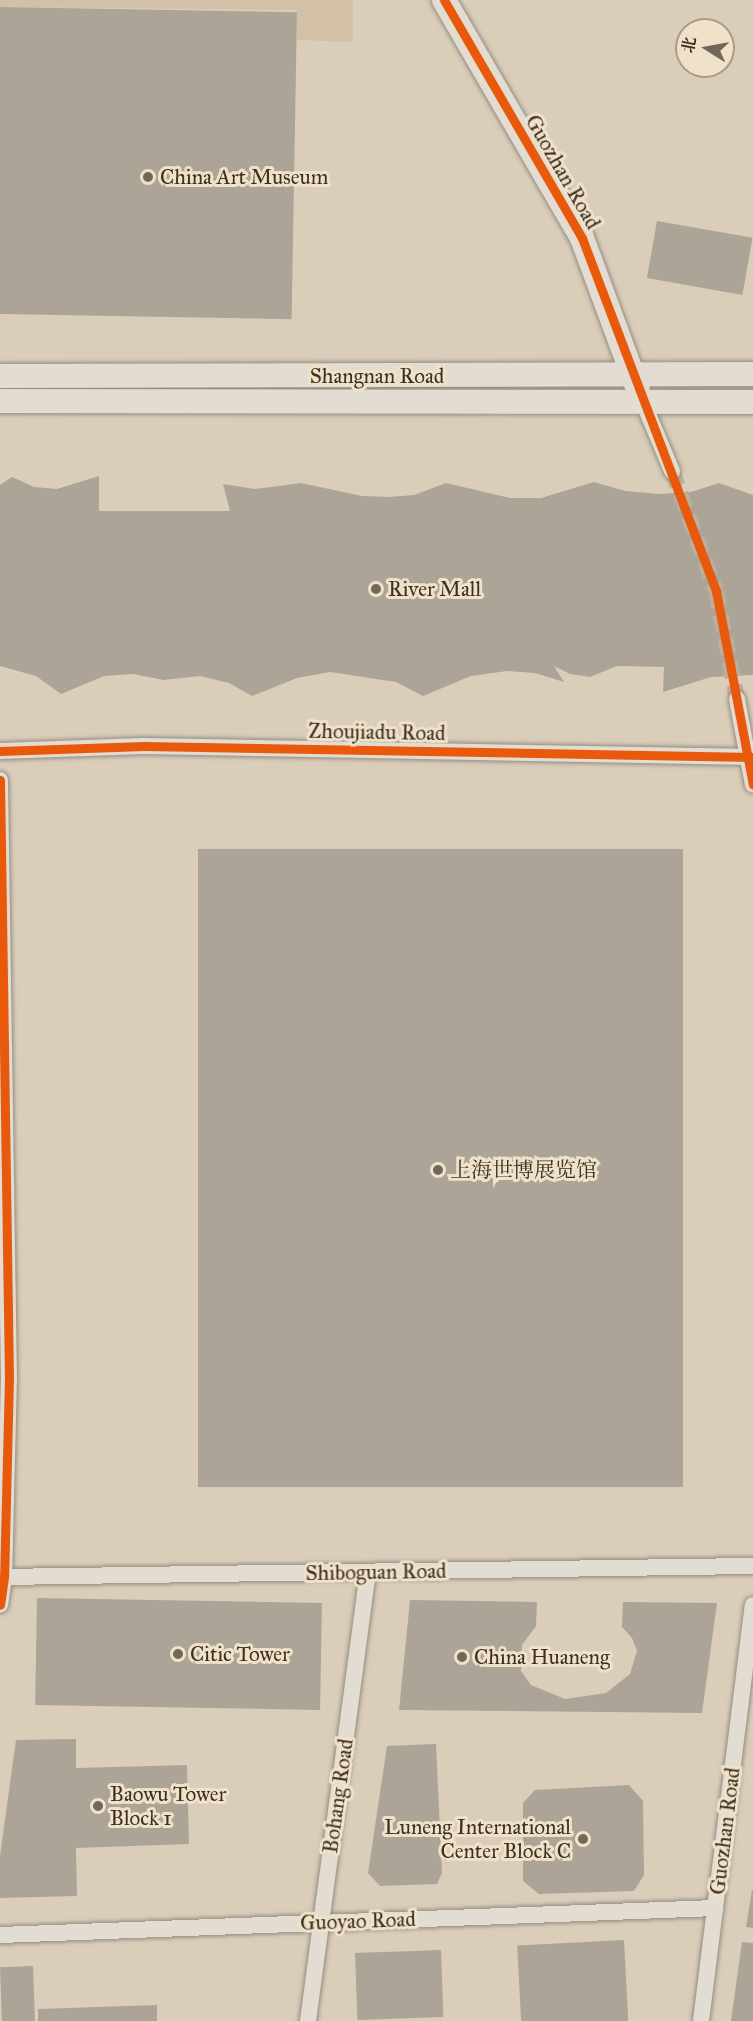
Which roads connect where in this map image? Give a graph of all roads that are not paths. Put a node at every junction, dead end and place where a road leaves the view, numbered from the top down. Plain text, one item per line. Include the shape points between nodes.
1 (444, 0) edge
2 (753, 374) edge
3 (0, 376) edge
4 (633, 376) junction
5 (0, 401) edge
6 (643, 402) junction
7 (753, 402) edge
8 (672, 471) tunnel mouth
9 (737, 699) tunnel mouth
10 (0, 751) edge
11 (751, 757) edge
12 (0, 780) edge
13 (753, 785) edge
14 (753, 1566) edge
15 (368, 1572) junction
16 (2, 1577) edge
17 (0, 1605) edge
18 (753, 1605) edge
19 (715, 1908) junction
20 (321, 1922) junction
21 (0, 1935) edge
22 (308, 2021) edge
23 (701, 2021) edge

1 - 4 main road, Guozhan Road via 582,238
2 - 4 main road, Shangnan Road
3 - 4 main road, Shangnan Road
4 - 6 main road, Guozhan Road
5 - 6 main road, Shangnan Road
6 - 7 main road, Shangnan Road
6 - 8 street, Guozhan Road
9 - 11 street
10 - 11 street, Zhoujiadu Road via 144,746
11 - 13 street
12 - 16 street via 9,1377
14 - 15 street, Shiboguan Road
15 - 16 street, Shiboguan Road
15 - 20 street, Bohang Road
16 - 17 street
18 - 19 street, Guozhan Road
19 - 20 street, Guoyao Road
19 - 23 street, Guozhan Road
20 - 21 street, Guoyao Road
20 - 22 street, Bohang Road

